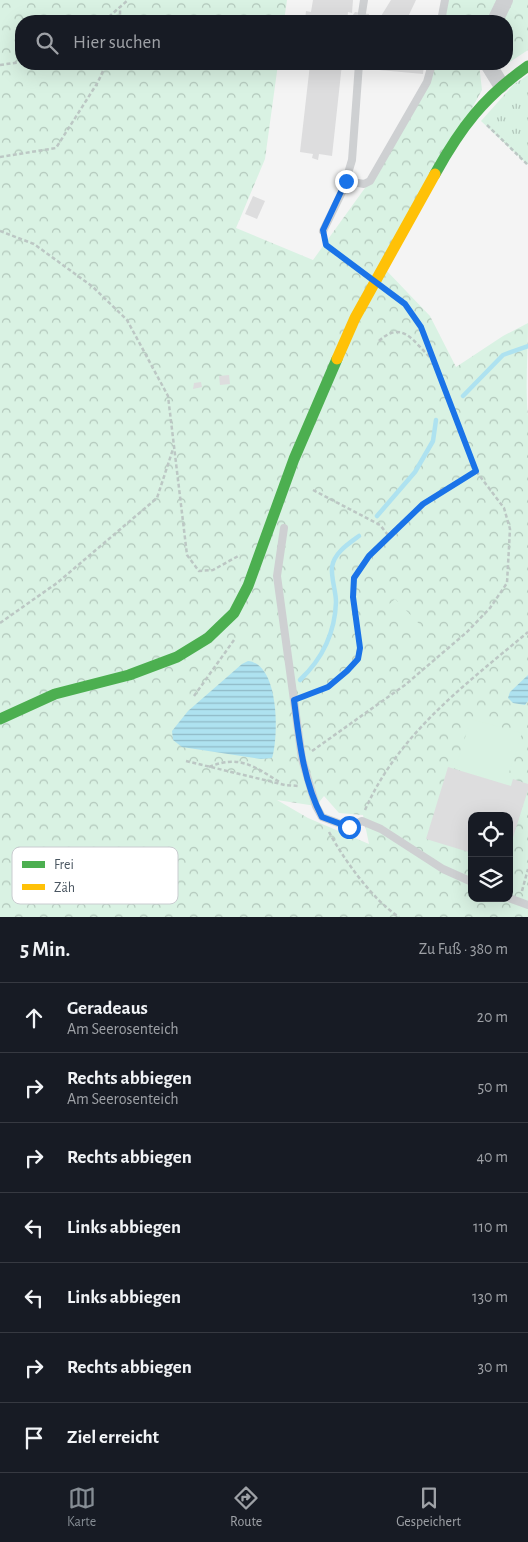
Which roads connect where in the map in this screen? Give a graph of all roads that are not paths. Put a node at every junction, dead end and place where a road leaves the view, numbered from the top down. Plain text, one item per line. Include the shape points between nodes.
1 (364, 0) edge
2 (445, 0) edge
3 (504, 0) edge
4 (362, 13) dead end
5 (442, 15) edge
6 (498, 15) edge
7 (528, 66) edge
8 (359, 70) edge
9 (430, 70) edge
10 (492, 70) edge
11 (501, 85) junction
12 (346, 181) junction
13 (323, 230) road end
14 (284, 528) dead end
15 (0, 719) edge
16 (468, 880) edge
17 (513, 900) edge
18 (528, 905) edge

1 - 4 lane
2 - 5 lane
3 - 6 street
7 - 11 street
8 - 12 lane via 352,160
9 - 12 lane via 427,82 370,181 364,184
10 - 11 street
11 - 15 street via 474,112 443,159 355,318 294,459 248,586 234,613 208,638 177,657 129,675 55,694
12 - 13 lane
14 - 16 lane via 277,576 302,759 322,817 349,827 362,822 381,828 443,869
17 - 18 lane

